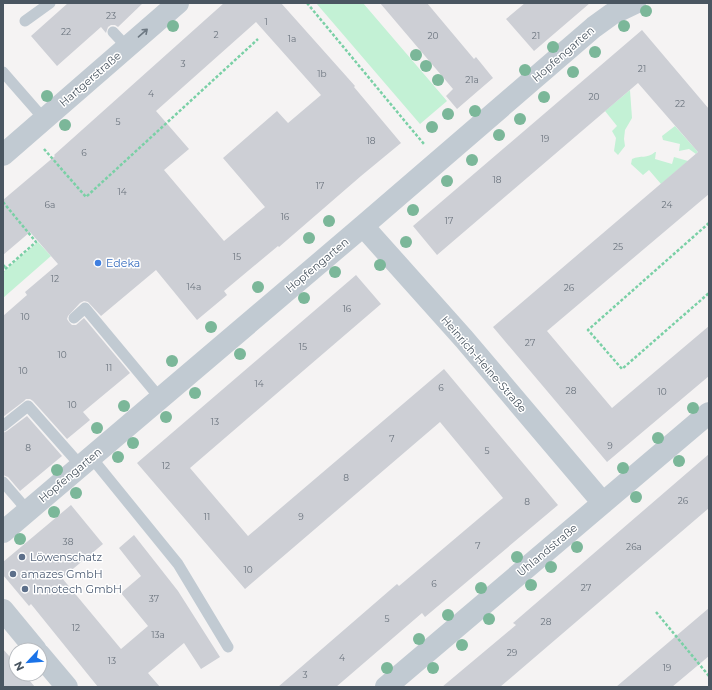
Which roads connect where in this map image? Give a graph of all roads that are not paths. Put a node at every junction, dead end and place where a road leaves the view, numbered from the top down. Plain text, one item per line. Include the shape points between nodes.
1 (50, 3) edge
2 (178, 3) edge
3 (635, 3) edge
4 (25, 20) dead end
5 (3, 72) edge
6 (36, 126) junction
7 (3, 154) edge
8 (363, 226) junction
9 (74, 318) dead end
10 (160, 398) junction
11 (709, 413) edge
12 (3, 426) edge
13 (86, 462) junction
14 (3, 482) edge
15 (603, 503) junction
16 (28, 511) junction
17 (3, 532) edge
18 (3, 610) edge
19 (29, 642) edge
20 (228, 647) dead end
21 (48, 664) edge
22 (67, 687) edge
23 (386, 687) edge

1 - 4 lane
6 -> 2 street, Hartgerstraße via 120,40
3 - 8 street, Hopfengarten via 612,14 594,27
5 - 6 lane
6 - 7 street, Hartgerstraße
8 - 10 street, Hopfengarten
8 - 15 street, Heinrich-Heine-Straße
9 - 10 lane via 85,308
10 - 13 street, Hopfengarten
11 - 15 street, Uhlandstraße
12 - 13 lane via 28,406
13 - 16 street, Hopfengarten
13 - 20 lane via 178,564
14 - 16 lane
15 - 23 street, Uhlandstraße
16 - 17 street, Hopfengarten
18 - 19 street
21 - 22 street

